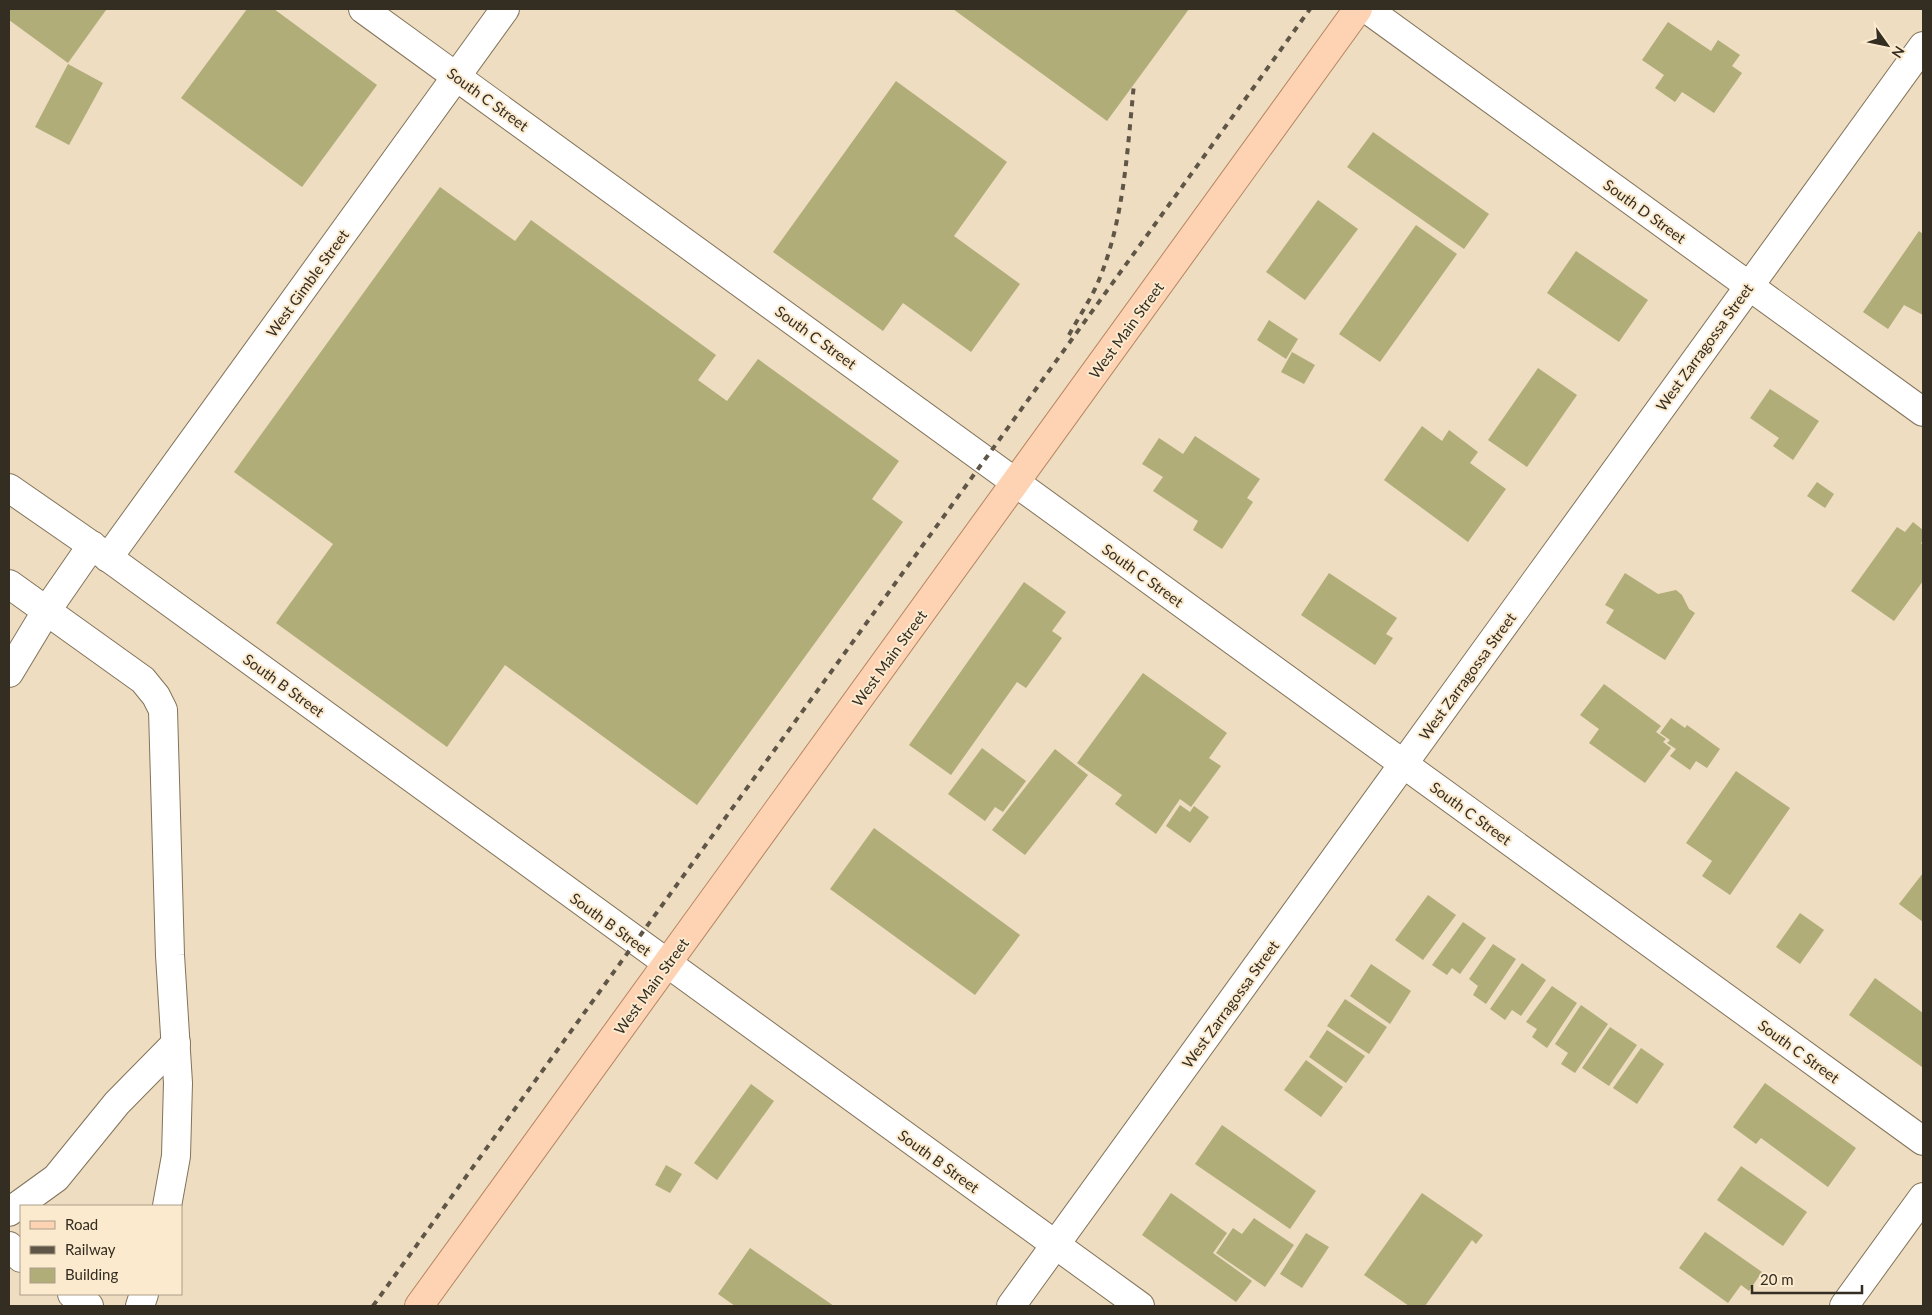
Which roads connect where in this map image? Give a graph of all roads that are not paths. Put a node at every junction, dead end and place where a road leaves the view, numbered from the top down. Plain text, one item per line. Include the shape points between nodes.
1 (364, 9) edge
2 (506, 9) edge
3 (1358, 9) edge
4 (1367, 9) edge
5 (1923, 46) edge
6 (457, 76) junction
7 (1748, 286) junction
8 (1923, 412) edge
9 (1015, 483) junction
10 (9, 488) edge
11 (95, 548) junction
12 (9, 584) edge
13 (48, 610) junction
14 (9, 674) edge
15 (1404, 764) junction
16 (666, 964) junction
17 (176, 1042) junction
18 (1923, 1141) edge
19 (1923, 1197) edge
20 (167, 1205) edge
21 (9, 1212) edge
22 (1055, 1245) junction
23 (73, 1295) edge
24 (89, 1306) edge
25 (418, 1306) edge
26 (1011, 1306) edge
27 (1140, 1306) edge
28 (1844, 1306) edge

1 - 6 street, South C Street
2 - 6 street, West Gimble Street
3 - 9 main road, West Main Street
4 - 7 street, South D Street
5 - 7 street, West Zarragossa Street
6 - 9 street, South C Street
6 - 11 street, West Gimble Street
7 - 8 street, South D Street
7 - 15 street, West Zarragossa Street
9 - 15 street, South C Street
9 - 16 main road, West Main Street
10 - 11 street, South B Street
11 - 13 street, West Gimble Street
11 - 16 street, South B Street
12 - 13 street
13 - 14 street, West Gimble Street
13 - 17 street via 143,680 163,710
15 - 18 street, South C Street
15 - 22 street, West Zarragossa Street
16 - 22 street, South B Street
16 - 25 main road, West Main Street
17 - 20 street via 176,1156
17 - 21 street via 117,1103 56,1178
19 - 28 street
22 - 26 street, West Zarragossa Street
22 - 27 street, South B Street
23 - 24 street

